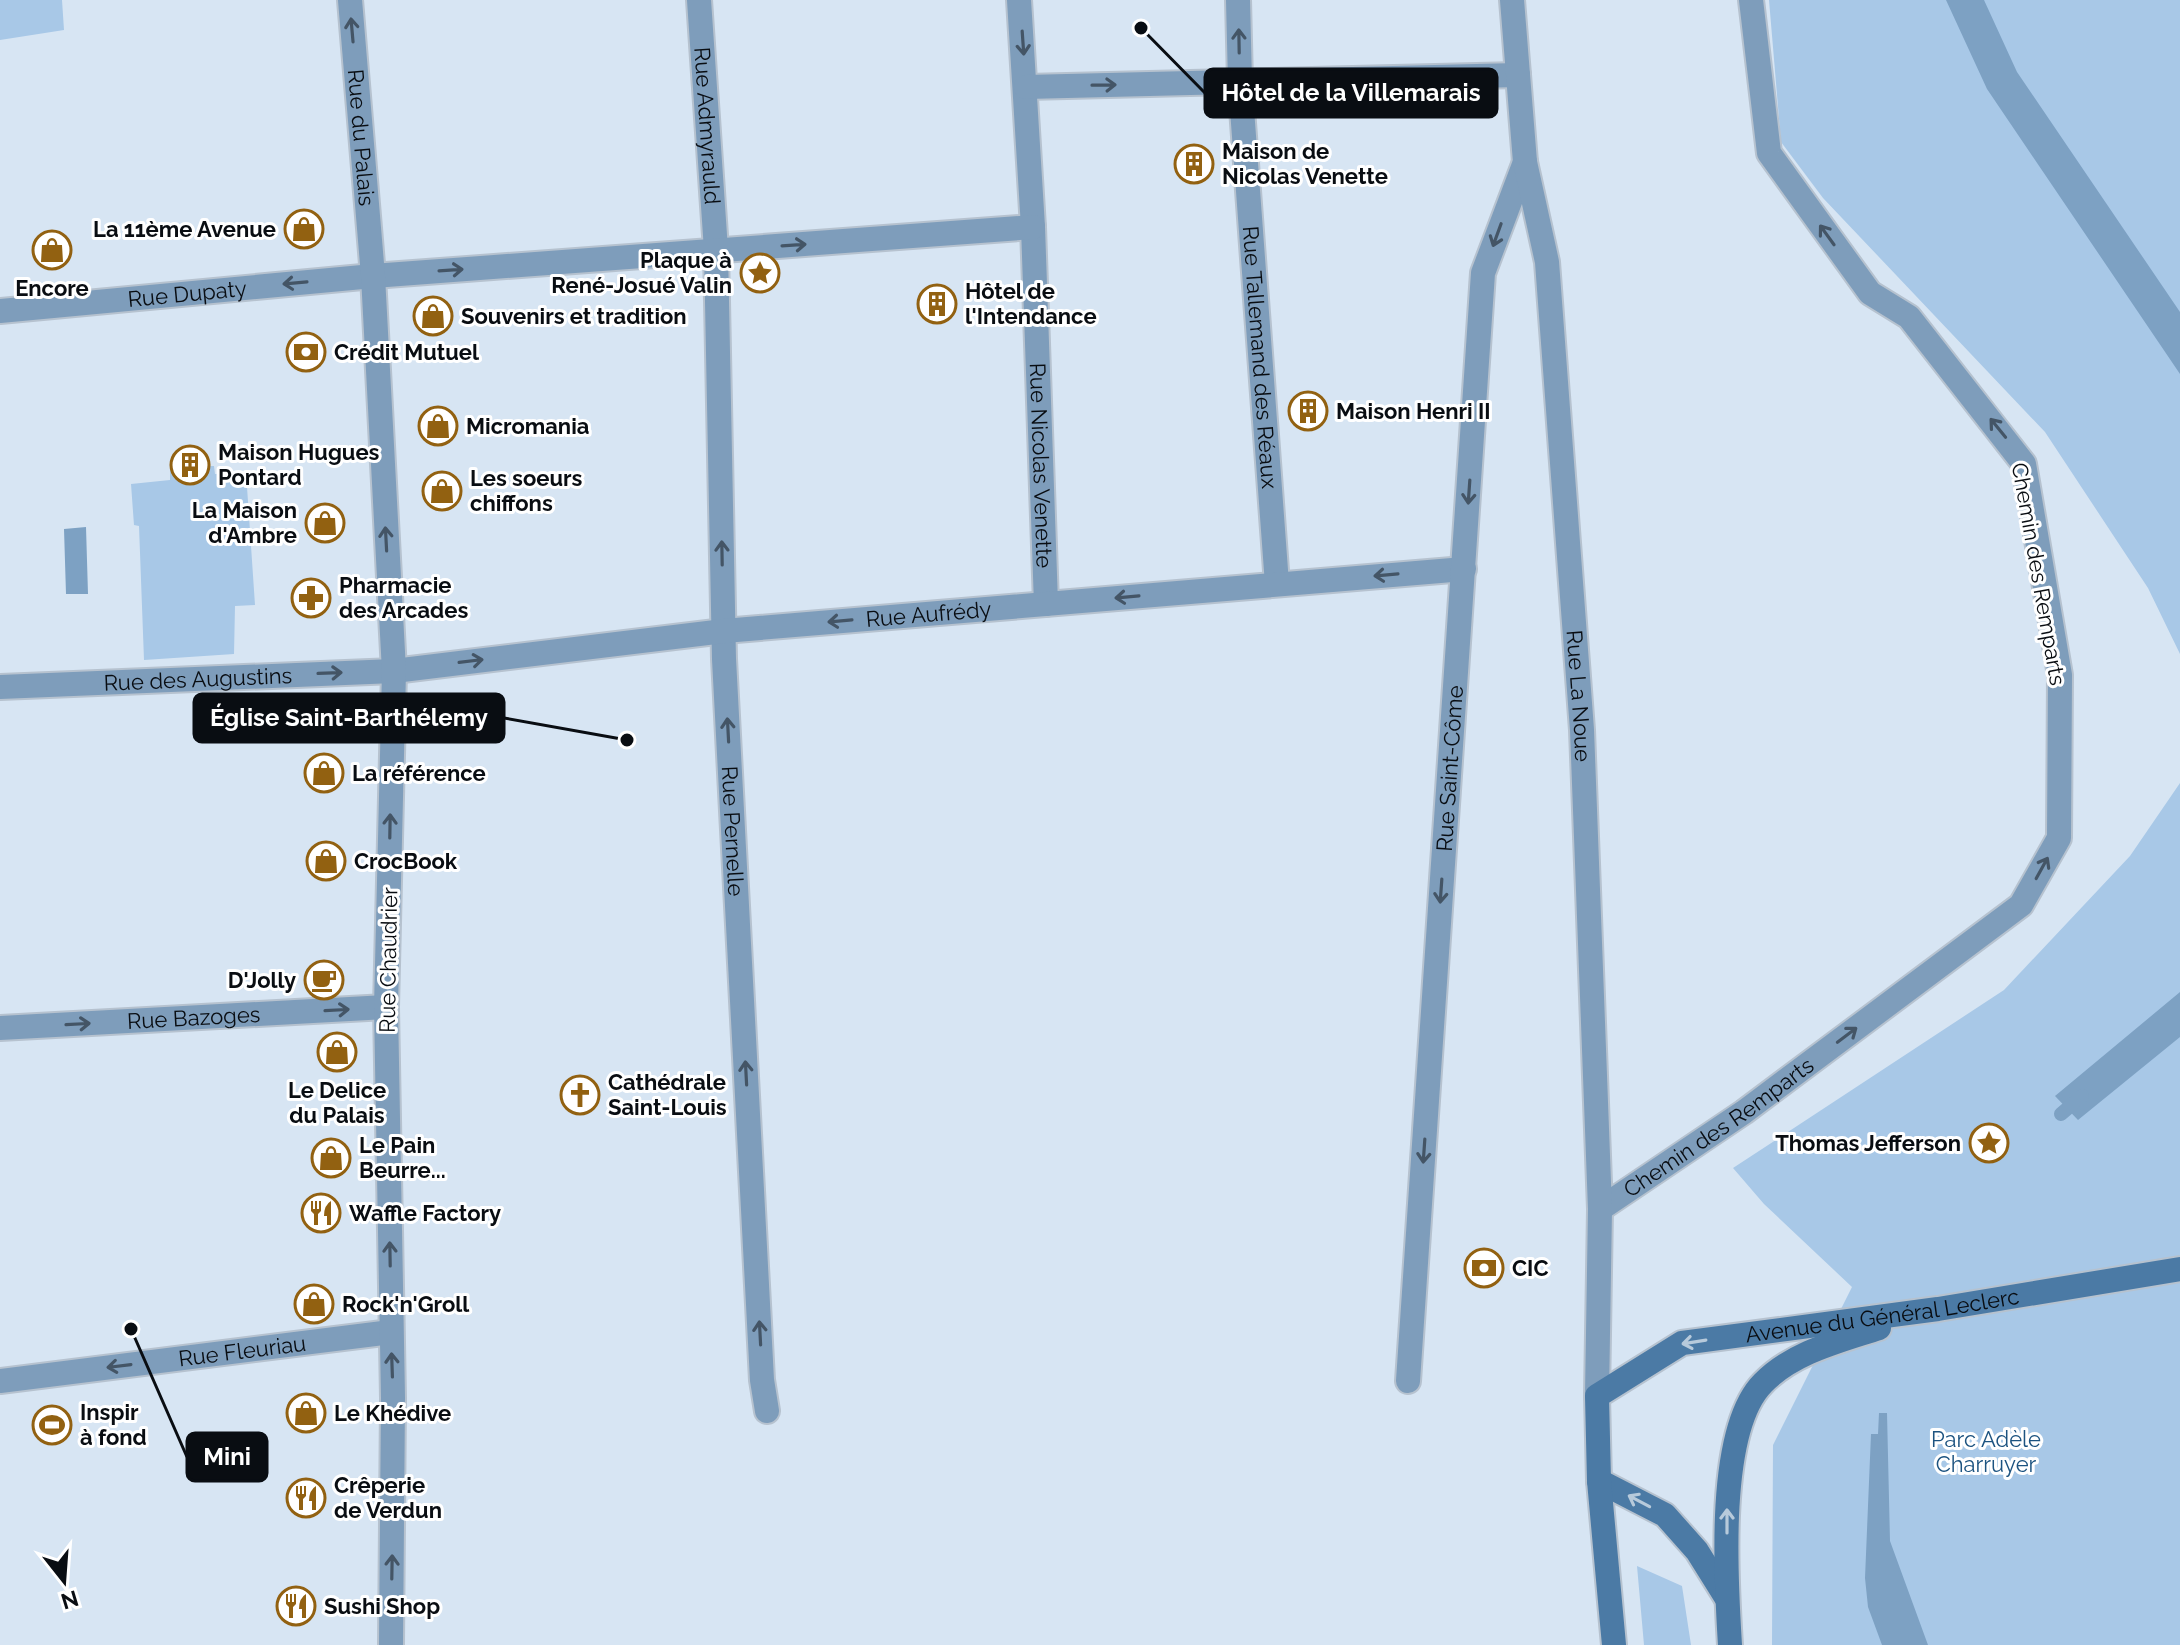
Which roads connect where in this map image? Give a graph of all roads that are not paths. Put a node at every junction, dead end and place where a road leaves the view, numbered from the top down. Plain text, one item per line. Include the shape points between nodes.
1 (350, 0) edge
2 (699, 0) edge
3 (1019, 0) edge
4 (1238, 0) edge
5 (1512, 0) edge
6 (1751, 0) edge
7 (1518, 75) junction
8 (1240, 82) junction
9 (1026, 87) junction
10 (1525, 162) junction
11 (1033, 227) junction
12 (716, 250) junction
13 (373, 276) junction
14 (0, 311) edge
15 (1464, 569) junction
16 (1277, 584) junction
17 (1046, 604) junction
18 (724, 631) junction
19 (394, 671) junction
20 (0, 687) edge
21 (386, 1007) junction
22 (0, 1028) edge
23 (1600, 1209) junction
24 (2180, 1269) edge
25 (1938, 1309) junction
26 (391, 1332) junction
27 (0, 1381) edge
28 (1408, 1381) dead end
29 (1597, 1396) junction
30 (767, 1411) dead end
31 (1599, 1481) junction
32 (1727, 1599) junction
33 (391, 1645) edge
34 (1614, 1645) edge
35 (1730, 1645) edge

13 -> 1 street, Rue du Palais
2 - 12 street, Rue Admyrauld
3 -> 9 street, Rue Nicolas Venette
8 -> 4 street, Rue Tallemand des Réaux
5 - 7 street, Rue La Noue
23 -> 6 street, Chemin des Remparts via 1744,1112 2021,905 2059,838 2060,675 2024,464 1909,317 1870,293 1769,153
7 - 8 street
7 - 10 street, Rue La Noue
9 -> 8 street
8 - 16 street, Rue Tallemand des Réaux
9 - 11 street, Rue Nicolas Venette
10 -> 15 street, Rue Saint-Côme via 1483,273
10 - 23 street, Rue La Noue via 1547,262 1561,433 1582,730
12 -> 11 street, Rue Dupaty
11 - 17 street, Rue Nicolas Venette
13 -> 12 street, Rue Dupaty
18 -> 12 street, Rue Pernelle
13 -> 14 street, Rue Dupaty
19 -> 13 street, Rue Chaudrier
15 -> 16 street, Rue Aufrédy
15 -> 28 street, Rue Saint-Côme
16 -> 17 street, Rue Aufrédy
17 -> 18 street, Rue Aufrédy
19 -> 18 street, Rue Aufrédy
30 -> 18 street, Rue Pernelle
20 -> 19 street, Rue des Augustins
21 -> 19 street, Rue Chaudrier
22 -> 21 street, Rue Bazoges
26 -> 21 street, Rue Chaudrier
23 - 29 street, Rue La Noue
24 - 25 main road, Avenue du Général Leclerc
25 -> 29 main road, Avenue du Général Leclerc via 1682,1343
32 -> 25 main road via 1727,1500 1745,1407 1763,1382 1831,1344
26 -> 27 street, Rue Fleuriau
33 -> 26 street, Rue Chaudrier
29 - 31 main road
32 -> 31 main road via 1697,1551 1665,1515
31 - 34 main road
32 - 35 main road

